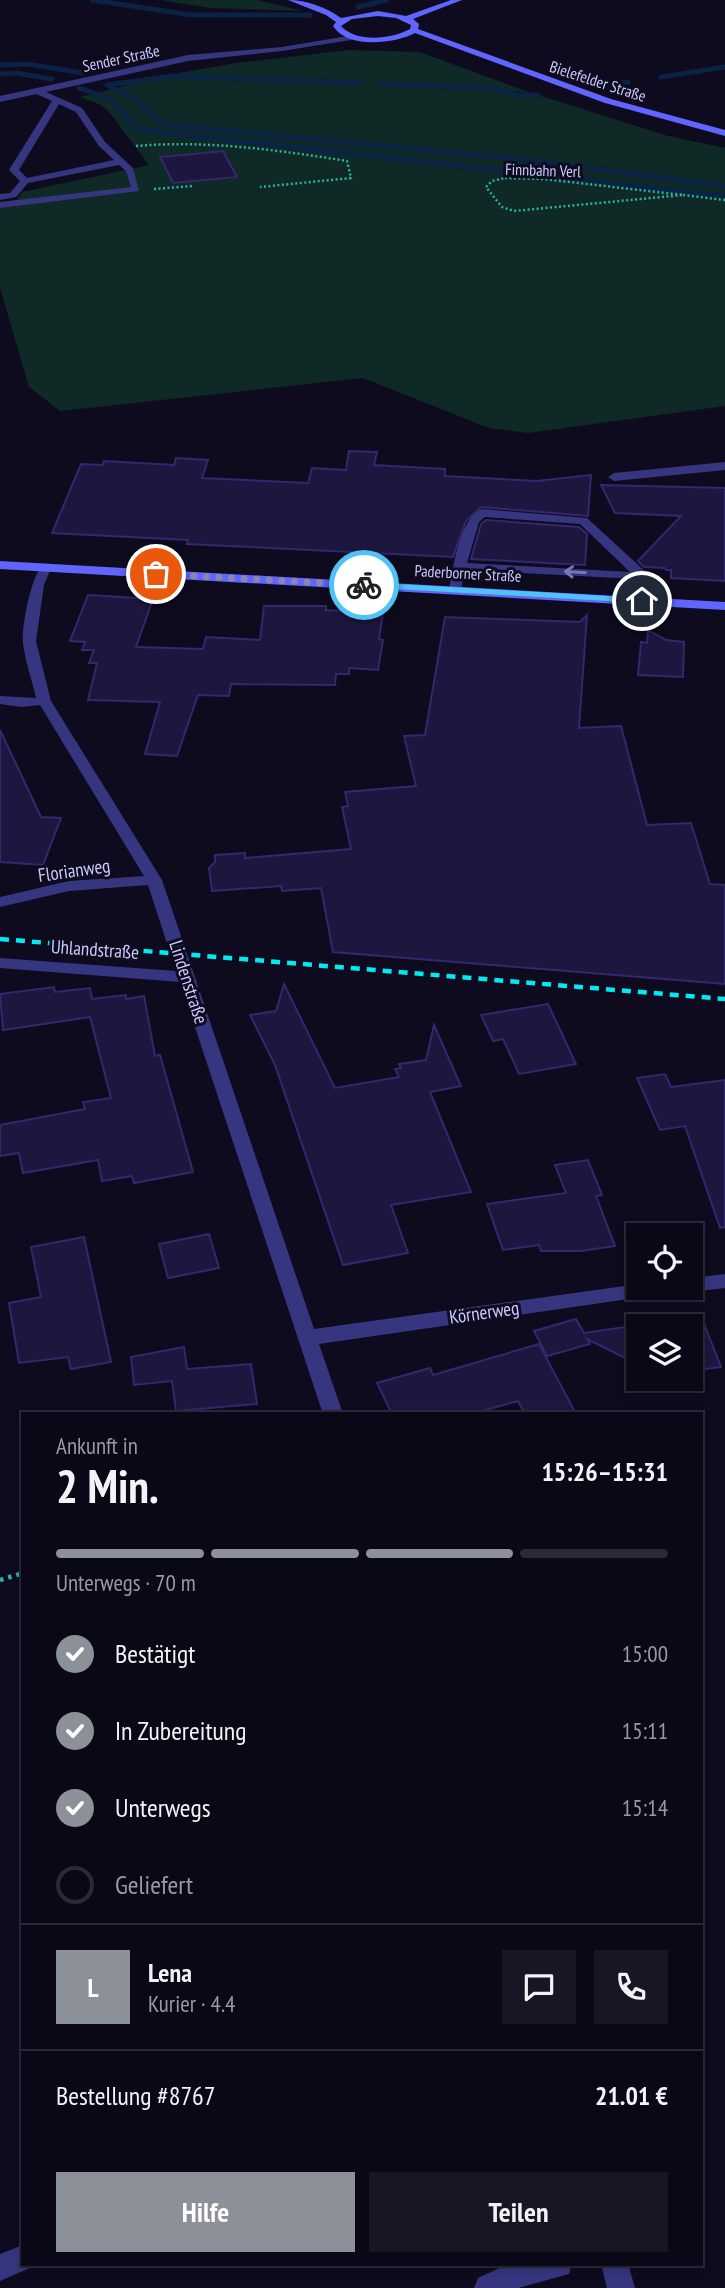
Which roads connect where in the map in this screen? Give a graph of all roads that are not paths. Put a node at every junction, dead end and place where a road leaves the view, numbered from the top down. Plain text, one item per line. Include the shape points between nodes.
1 (292, 0) edge
2 (309, 0) edge
3 (443, 0) edge
4 (458, 0) edge
5 (336, 7) dead end
6 (346, 10) dead end
7 (360, 14) junction
8 (393, 14) junction
9 (408, 18) junction
10 (340, 21) junction
11 (414, 30) junction
12 (340, 31) junction
13 (354, 37) junction
14 (399, 37) junction
15 (464, 49) junction
16 (250, 51) junction
17 (37, 91) junction
18 (0, 99) edge
19 (56, 101) junction
20 (725, 132) edge
21 (119, 162) junction
22 (25, 181) junction
23 (0, 197) edge
24 (0, 205) edge
25 (725, 466) edge
26 (614, 477) dead end
27 (0, 565) edge
28 (460, 566) junction
29 (44, 568) junction
30 (642, 576) junction
31 (455, 590) junction
32 (642, 601) junction
33 (725, 606) edge
34 (0, 699) edge
35 (44, 701) junction
36 (154, 880) junction
37 (0, 902) edge
38 (0, 963) edge
39 (187, 977) junction
40 (725, 1281) edge
41 (703, 1284) edge
42 (626, 1293) edge
43 (306, 1338) junction
44 (332, 1412) edge
45 (21, 2259) edge
46 (549, 2266) edge
47 (615, 2266) edge
48 (0, 2267) edge
49 (488, 2288) edge
50 (621, 2288) edge

1 - 10 main road
2 - 5 main road
3 - 8 main road
4 - 9 main road
6 - 7 main road
7 - 8 main road
7 - 10 main road
8 - 9 main road
9 - 11 main road via 415,24
10 - 12 main road
11 - 14 main road
11 - 15 main road, Bielefelder Straße
12 - 13 main road
12 - 16 street, Sender Straße
13 - 14 main road
13 - 16 street, Sender Straße
14 - 15 main road, Bielefelder Straße
15 - 20 main road, Bielefelder Straße via 608,100
16 - 17 street, Sender Straße via 175,61
17 - 18 street, Sender Straße
17 - 19 street
19 - 21 street via 79,110
19 - 22 street via 14,170
21 - 22 street
21 - 24 street via 130,170 136,189
22 - 23 street via 13,195
25 - 26 street
27 - 29 main road, Paderborner Straße
30 -> 28 street
28 - 30 street via 473,521 482,513 542,516 583,521
28 - 31 street
29 - 31 main road, Paderborner Straße
29 - 35 street, Lindenstraße via 29,641
30 - 32 street
31 - 32 main road, Paderborner Straße
32 - 33 main road, Paderborner Straße
34 - 35 street
35 - 36 street, Lindenstraße
36 - 37 street, Florianweg via 69,886
36 - 39 street, Lindenstraße
38 - 39 street, Uhlandstraße
39 - 43 street, Lindenstraße
40 - 41 street
42 - 43 street, Körnerweg
43 - 44 street, Lindenstraße
45 - 48 street
46 - 49 street via 524,2271
47 - 50 street

